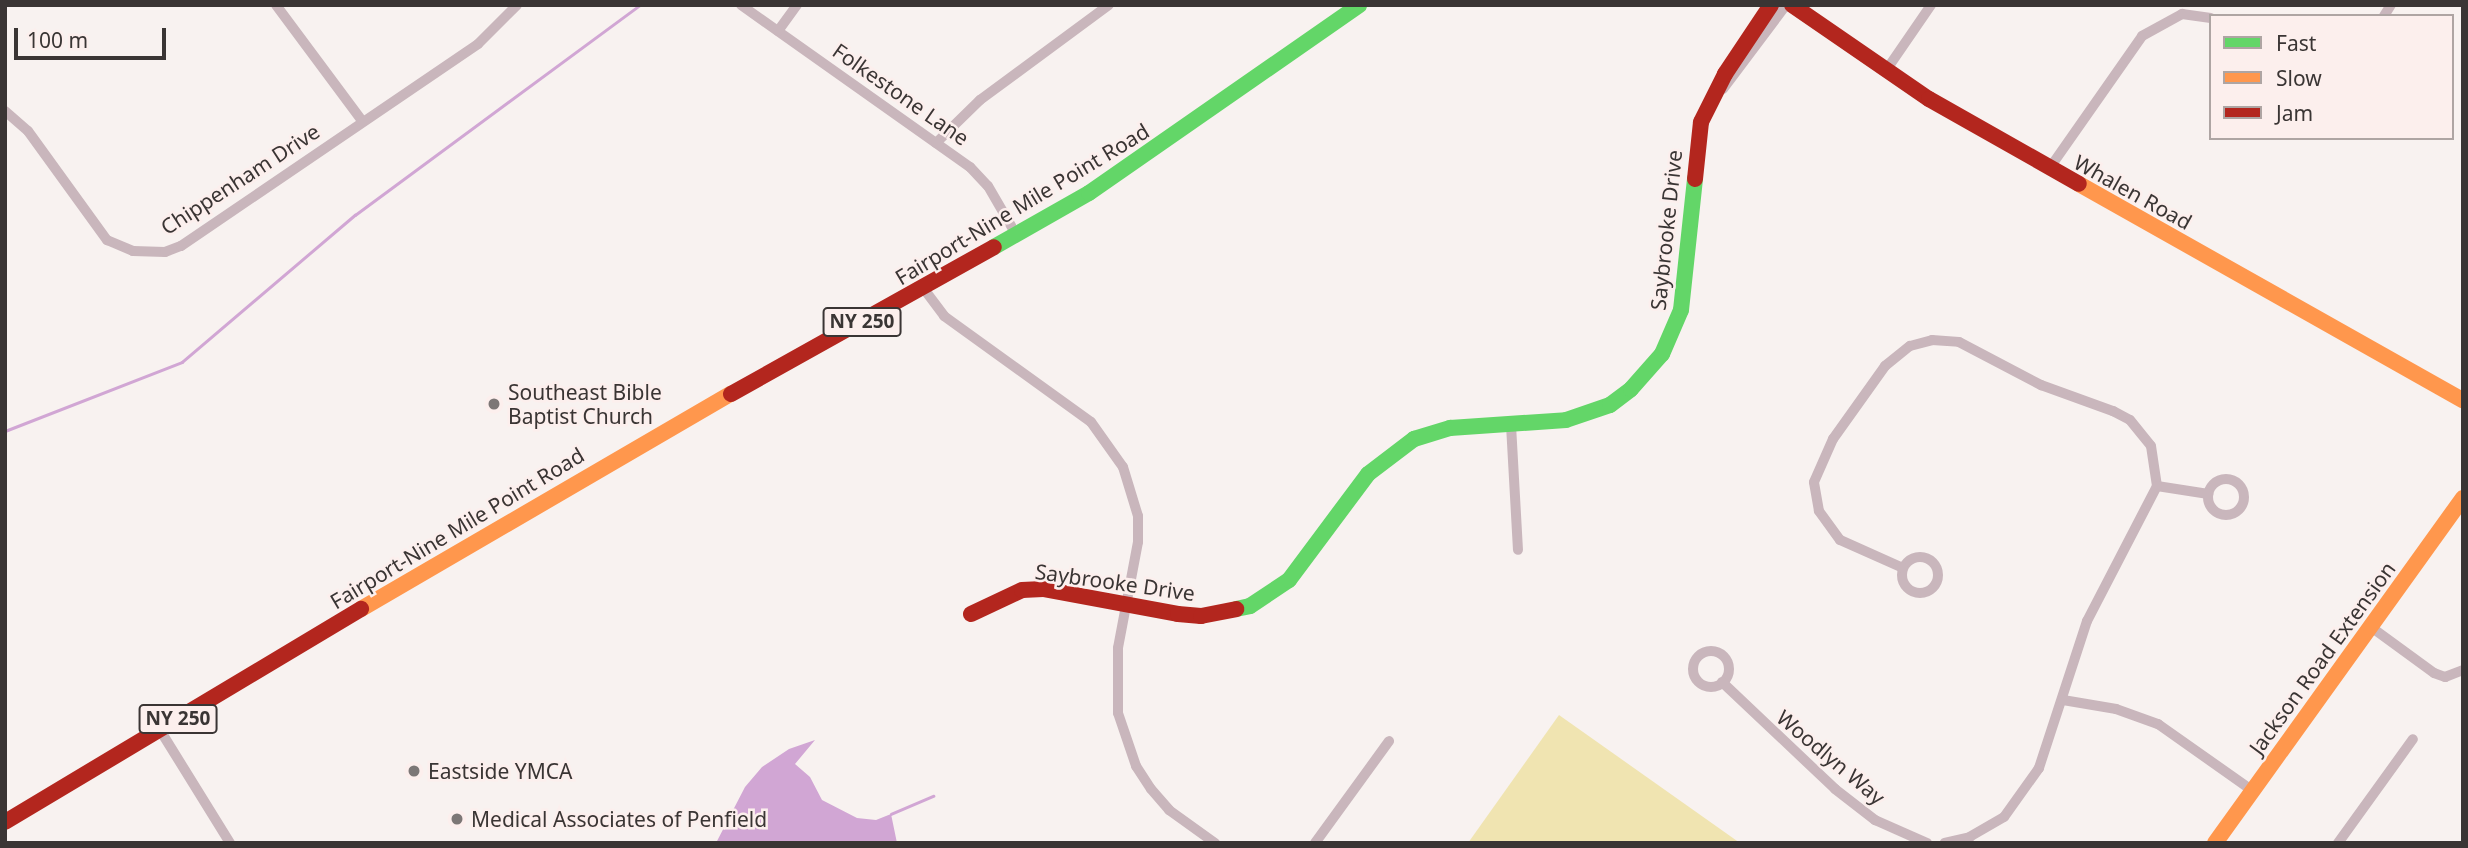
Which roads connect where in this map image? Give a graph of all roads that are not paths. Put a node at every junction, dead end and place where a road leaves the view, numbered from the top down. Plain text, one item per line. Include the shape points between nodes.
1 (276, 5) edge
2 (517, 5) edge
3 (741, 5) edge
4 (797, 5) edge
5 (1109, 5) edge
6 (1359, 5) edge
7 (1771, 5) edge
8 (1786, 5) edge
9 (1792, 5) edge
10 (1931, 5) edge
11 (2209, 18) edge
12 (778, 31) junction
13 (1885, 72) junction
14 (1707, 107) junction
15 (5, 111) edge
16 (362, 121) junction
17 (936, 143) junction
18 (2049, 169) junction
19 (1017, 236) junction
20 (924, 289) junction
21 (2463, 400) edge
22 (1511, 425) junction
23 (2157, 486) junction
24 (2208, 494) dead end
25 (2463, 498) edge
26 (1518, 550) dead end
27 (1903, 568) dead end
28 (1126, 604) junction
29 (971, 614) dead end
30 (2371, 627) junction
31 (2463, 670) edge
32 (1722, 682) dead end
33 (2063, 700) junction
34 (160, 730) junction
35 (2413, 739) dead end
36 (1389, 741) dead end
37 (2253, 791) junction
38 (5, 822) edge
39 (230, 843) edge
40 (1215, 843) edge
41 (1315, 843) edge
42 (1927, 843) edge
43 (1945, 843) edge
44 (2215, 843) edge
45 (2339, 843) edge

1 - 16 street
2 - 16 street, Chippenham Drive via 478,44
3 - 12 street, Folkestone Lane
4 - 12 street
5 - 17 street via 980,100
6 - 19 street, Fairport-Nine Mile Point Road / NY 250 via 1174,138
7 - 14 street, Saybrooke Drive
8 - 14 street, Saybrooke Drive
9 - 13 street, Whalen Road
10 - 13 street
11 - 18 street via 2182,14 2142,36
12 - 17 street, Folkestone Lane
13 - 18 street, Whalen Road
14 - 22 street, Saybrooke Drive via 1697,144 1681,310 1662,354 1648,373 1610,405 1566,420
15 - 16 street, Chippenham Drive via 28,131 96,230 120,247 149,253 181,246
17 - 19 street, Folkestone Lane via 981,177
18 - 21 street, Whalen Road
19 - 20 street, Fairport-Nine Mile Point Road / NY 250
20 - 28 street via 944,316 1070,404 1109,443 1123,467 1138,516
20 - 34 street, Fairport-Nine Mile Point Road / NY 250 via 546,498
22 - 26 street
22 - 28 street, Saybrooke Drive via 1432,432 1399,449 1356,488 1289,580 1250,606 1201,616
23 - 24 street
23 - 27 street via 2151,446 2130,420 2041,385 1959,342 1921,342 1885,366 1824,453 1814,482 1819,511 1840,540
23 - 33 street via 2101,589 2075,654
25 - 30 street, Jackson Road Extension
28 - 29 street, Saybrooke Drive via 1044,589 1022,590
28 - 40 street via 1115,678 1126,741 1136,766 1160,799
30 - 31 street via 2434,673 2452,677
30 - 37 street, Jackson Road Extension
32 - 42 street, Woodlyn Way via 1835,789 1875,820
33 - 37 street via 2116,709 2158,724
33 - 43 street via 2048,750 2015,804 1987,829
34 - 38 street, Fairport-Nine Mile Point Road / NY 250
34 - 39 street
35 - 45 street
36 - 41 street
37 - 44 street, Jackson Road Extension

